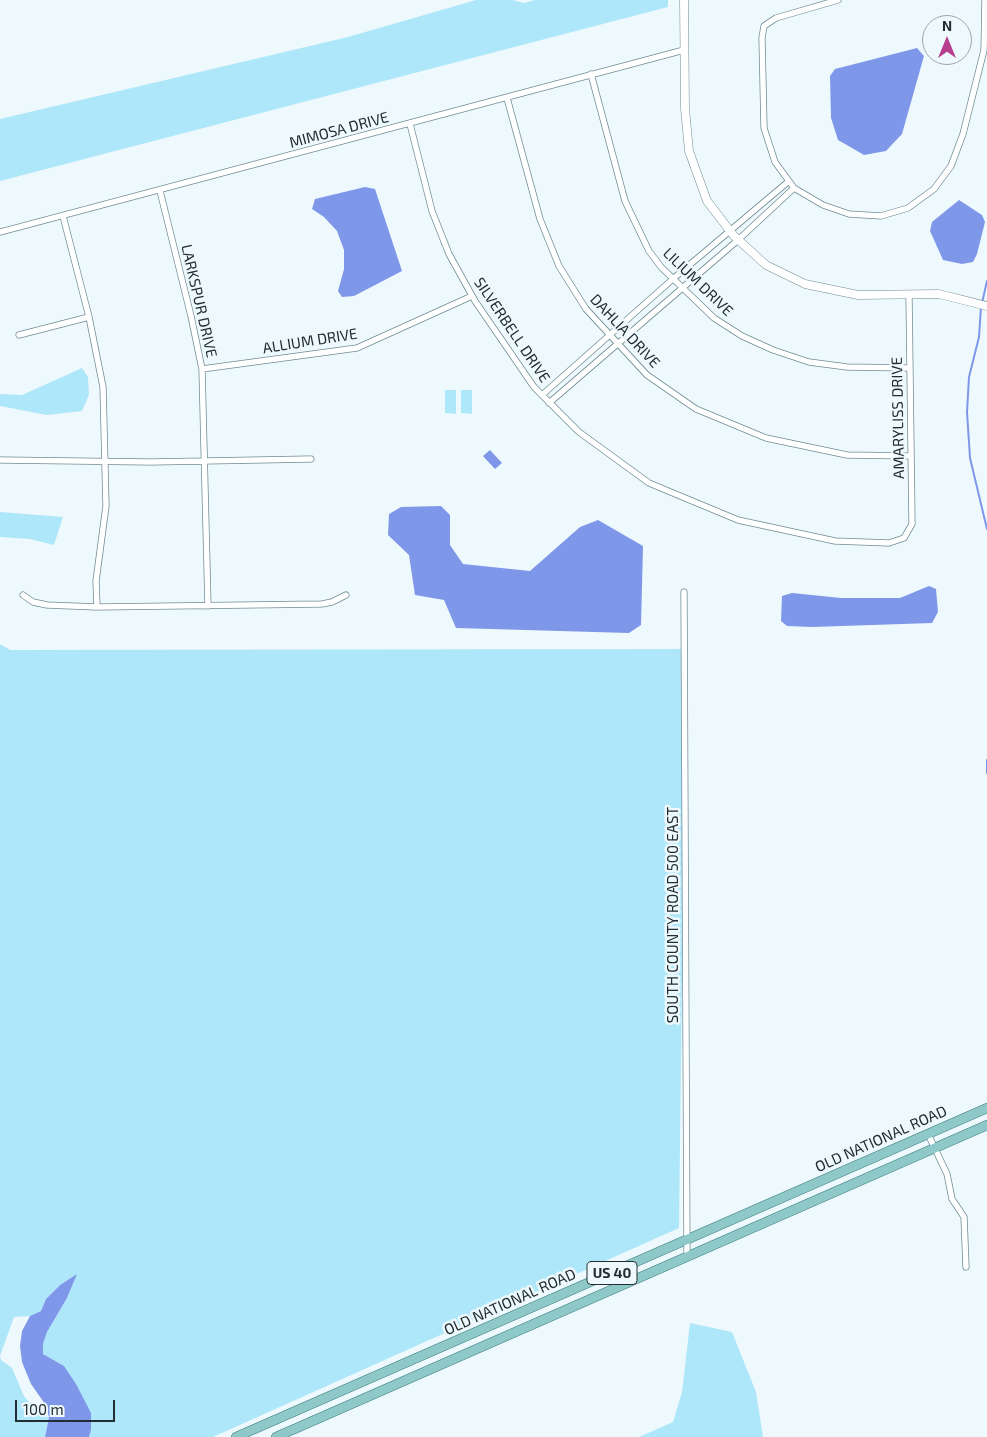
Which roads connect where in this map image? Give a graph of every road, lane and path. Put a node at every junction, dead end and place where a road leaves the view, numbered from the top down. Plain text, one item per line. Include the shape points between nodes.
1 (684, 0) edge
2 (838, 0) edge
3 (985, 0) edge
4 (684, 50) junction
5 (591, 74) junction
6 (507, 98) junction
7 (410, 124) junction
8 (789, 181) junction
9 (794, 188) junction
10 (160, 191) junction
11 (63, 216) junction
12 (0, 232) edge
13 (729, 232) junction
14 (738, 240) junction
15 (674, 278) junction
16 (682, 288) junction
17 (910, 295) junction
18 (472, 296) junction
19 (987, 306) edge
20 (89, 317) junction
21 (19, 336) dead end
22 (610, 336) junction
23 (617, 344) junction
24 (910, 368) junction
25 (202, 369) junction
26 (542, 396) junction
27 (549, 403) junction
28 (911, 456) junction
29 (311, 459) dead end
30 (0, 460) edge
31 (205, 461) junction
32 (105, 462) junction
33 (904, 538) joint
34 (684, 592) dead end
35 (346, 594) dead end
36 (23, 595) dead end
37 (208, 606) junction
38 (97, 607) junction
39 (987, 1108) edge
40 (987, 1124) edge
41 (928, 1134) junction
42 (935, 1147) junction
43 (687, 1239) junction
44 (687, 1257) junction
45 (966, 1267) dead end
46 (236, 1437) edge
47 (276, 1437) edge

1 - 4 street
2 - 8 street via 776,18 767,22 762,31 764,128 775,162
3 - 9 street via 984,50 963,134 951,166 934,189 908,208 881,216 849,214 823,206
4 - 5 street, MIMOSA DRIVE
4 - 13 street via 689,151 707,201
5 - 6 street, MIMOSA DRIVE
5 - 15 street, LILIUM DRIVE via 625,200 650,251
6 - 7 street, MIMOSA DRIVE
6 - 22 street, DAHLIA DRIVE via 549,243 572,289
7 - 10 street, MIMOSA DRIVE
7 - 18 street, SILVERBELL DRIVE via 436,220
8 - 9 street
8 - 13 street
9 - 14 street
10 - 11 street, MIMOSA DRIVE
10 - 25 street, LARKSPUR DRIVE
11 - 12 street, MIMOSA DRIVE
11 - 20 street
13 - 14 street
13 - 15 street
14 - 16 street
14 - 17 street via 766,264 805,284 858,295
15 - 16 street, LILIUM DRIVE
15 - 22 street
16 - 23 street
16 - 24 street, LILIUM DRIVE via 714,318 773,350 847,367
17 - 19 street via 939,294
17 - 24 street, AMARYLISS DRIVE
18 - 25 street, ALLIUM DRIVE via 357,348
18 - 26 street, SILVERBELL DRIVE
20 - 21 street
20 - 32 street via 101,370
22 - 23 street, DAHLIA DRIVE
22 - 26 street
23 - 27 street
23 - 28 street, DAHLIA DRIVE via 647,375 696,409 766,438 847,455
24 - 28 street, AMARYLISS DRIVE
25 - 31 street, LARKSPUR DRIVE
26 - 27 street, SILVERBELL DRIVE
27 - 33 street, SILVERBELL DRIVE via 579,432 649,483 738,520 835,541 889,543
28 - 33 street, AMARYLISS DRIVE via 912,524
29 - 31 street
30 - 32 street
31 - 32 street
31 - 37 street, LARKSPUR DRIVE
32 - 38 street via 106,506 96,582
34 - 43 street, SOUTH COUNTY ROAD 500 EAST
35 - 37 street via 322,604
36 - 38 street via 47,606
37 - 38 street
39 - 41 main road, OLD NATIONAL ROAD / US 40
40 - 42 main road, OLD NATIONAL ROAD / US 40
41 - 42 street
41 - 43 main road, OLD NATIONAL ROAD / US 40
42 - 44 main road, OLD NATIONAL ROAD / US 40
42 - 45 street via 948,1174 952,1199 964,1217
43 - 44 street, SOUTH COUNTY ROAD 500 EAST
43 - 46 main road, OLD NATIONAL ROAD / US 40
44 - 47 main road, OLD NATIONAL ROAD / US 40

